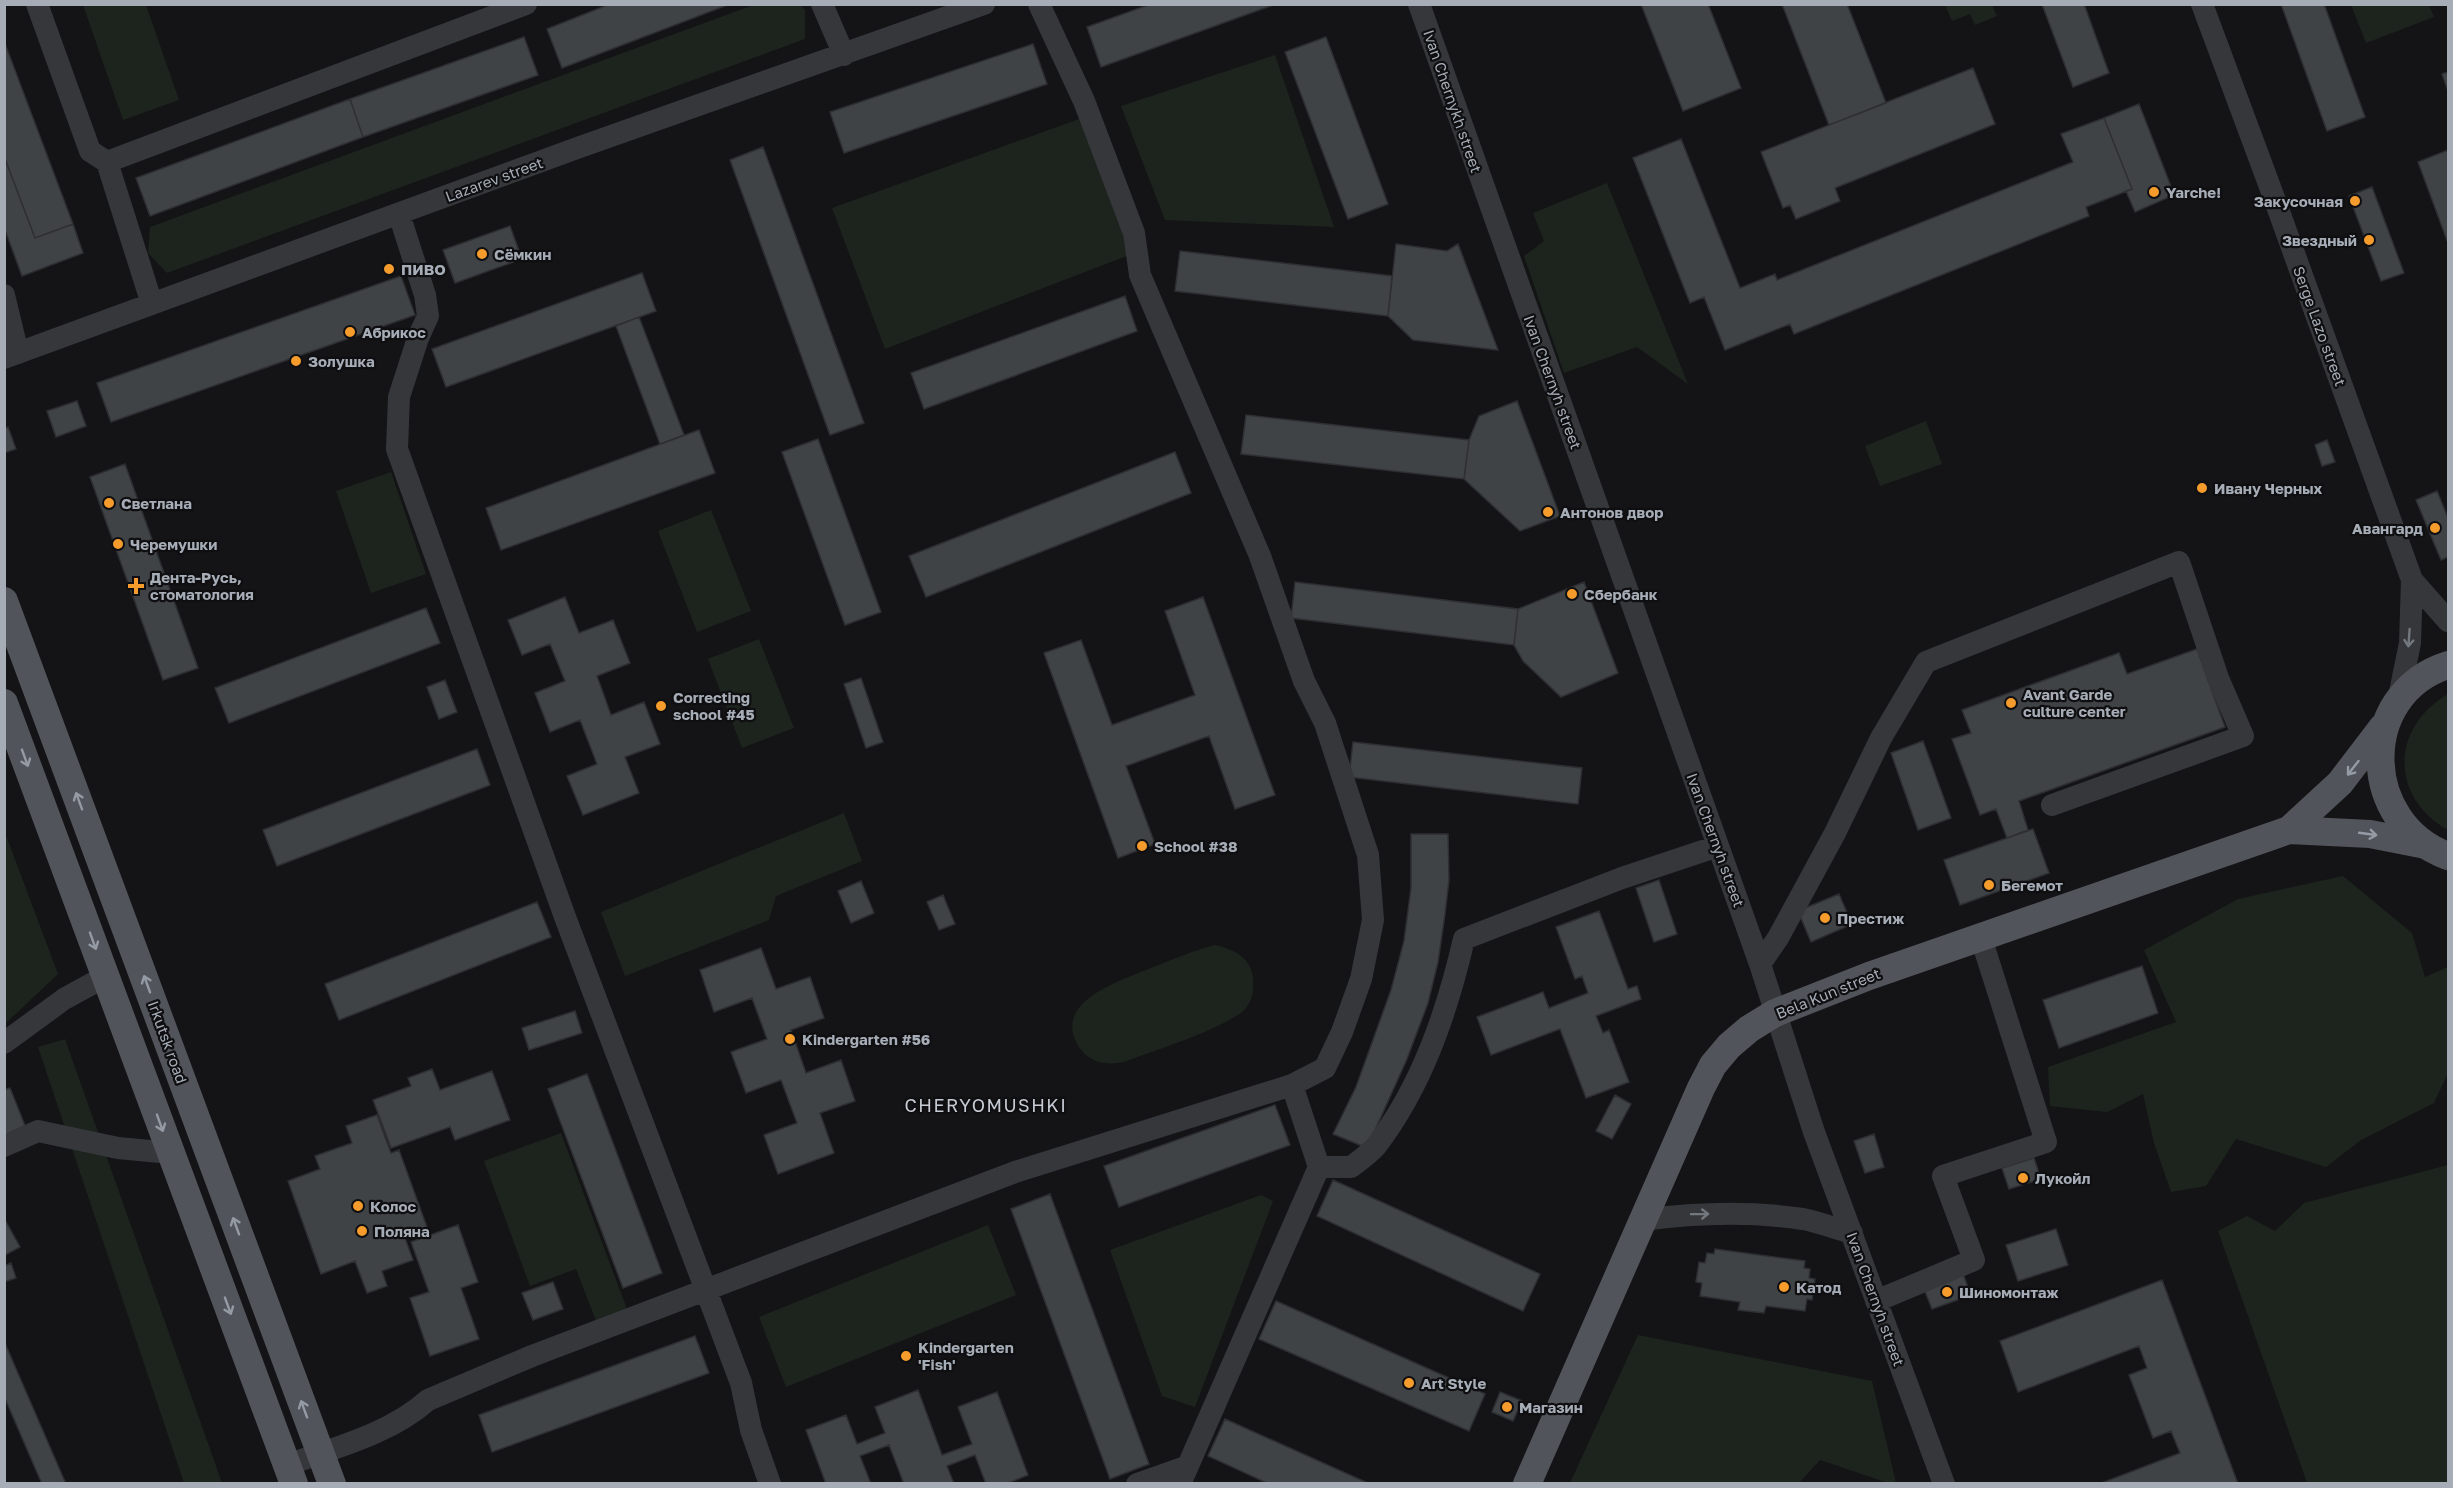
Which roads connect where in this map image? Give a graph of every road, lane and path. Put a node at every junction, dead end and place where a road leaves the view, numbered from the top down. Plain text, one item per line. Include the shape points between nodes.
1 (37, 4) edge
2 (526, 4) edge
3 (822, 4) edge
4 (984, 4) edge
5 (1039, 4) edge
6 (1419, 4) edge
7 (2202, 4) edge
8 (844, 55) junction
9 (107, 162) junction
10 (399, 214) junction
11 (4, 295) edge
12 (152, 304) junction
13 (11, 356) edge
14 (2412, 580) junction
15 (4, 600) edge
16 (2448, 621) edge
17 (2448, 665) edge
18 (4, 703) edge
19 (2393, 712) junction
20 (2052, 805) dead end
21 (2289, 830) junction
22 (1718, 846) junction
23 (2437, 851) edge
24 (1981, 938) junction
25 (1760, 964) junction
26 (105, 976) junction
27 (1775, 1013) junction
28 (4, 1043) edge
29 (1292, 1085) junction
30 (4, 1146) edge
31 (171, 1153) junction
32 (1319, 1167) junction
33 (1642, 1220) junction
34 (1852, 1233) junction
35 (706, 1291) junction
36 (1876, 1301) junction
37 (320, 1453) junction
38 (290, 1474) edge
39 (1184, 1474) edge
40 (332, 1484) edge
41 (770, 1484) edge
42 (1137, 1484) edge
43 (1527, 1484) edge
44 (1944, 1484) edge

1 - 9 street via 90,151
2 - 9 street
3 - 8 street
4 - 8 street, Lazarev street
5 - 29 street via 1084,101 1134,233 1140,275 1260,556 1304,681 1325,723 1368,855 1373,920 1361,979 1325,1068
6 - 22 street, Ivan Chernykh street
7 - 14 street, Serge Lazo street
8 - 10 street, Lazarev street
9 - 12 street
10 - 12 street, Lazarev street
10 - 35 street via 425,294 428,316 399,398 397,449 555,891
11 - 13 street
12 - 13 street, Lazarev street
14 - 16 street, Serge Lazo street
14 -> 19 street, Serge Lazo street via 2410,643
37 -> 15 main road, Irkutsk road
17 - 19 main road, Bela Kun street via 2410,688
18 -> 26 main road
19 -> 21 main road, Bela Kun street via 2340,783
19 - 23 main road via 2382,740 2384,789 2403,825
20 - 25 street via 2243,736 2218,678 2179,562 1926,662 1881,738 1784,928
21 -> 23 main road, Bela Kun street via 2370,834
21 - 24 main road, Bela Kun street
22 - 25 street, Ivan Chernyh street
22 - 32 street via 1464,939 1434,1041 1375,1148 1351,1167
24 - 27 main road, Bela Kun street
24 - 36 street via 2046,1142 1943,1176 1974,1260
25 - 27 street, Ivan Chernyh street
26 - 28 street via 64,999
26 -> 31 main road
27 - 33 main road, Bela Kun street via 1749,1029 1713,1065
27 - 34 street, Ivan Chernyh street
29 - 32 street
29 - 35 street via 1015,1172
30 - 31 street via 38,1131 118,1148
31 -> 38 main road
32 - 39 street
33 -> 34 street via 1703,1214 1803,1219
33 - 43 main road, Bela Kun street
34 - 36 street, Ivan Chernyh street
35 - 37 street via 532,1356 428,1400 392,1425
35 - 41 street via 741,1383 751,1430
36 - 44 street, Ivan Chernyh street
37 - 38 street
37 - 40 main road, Irkutsk road
39 - 42 street

